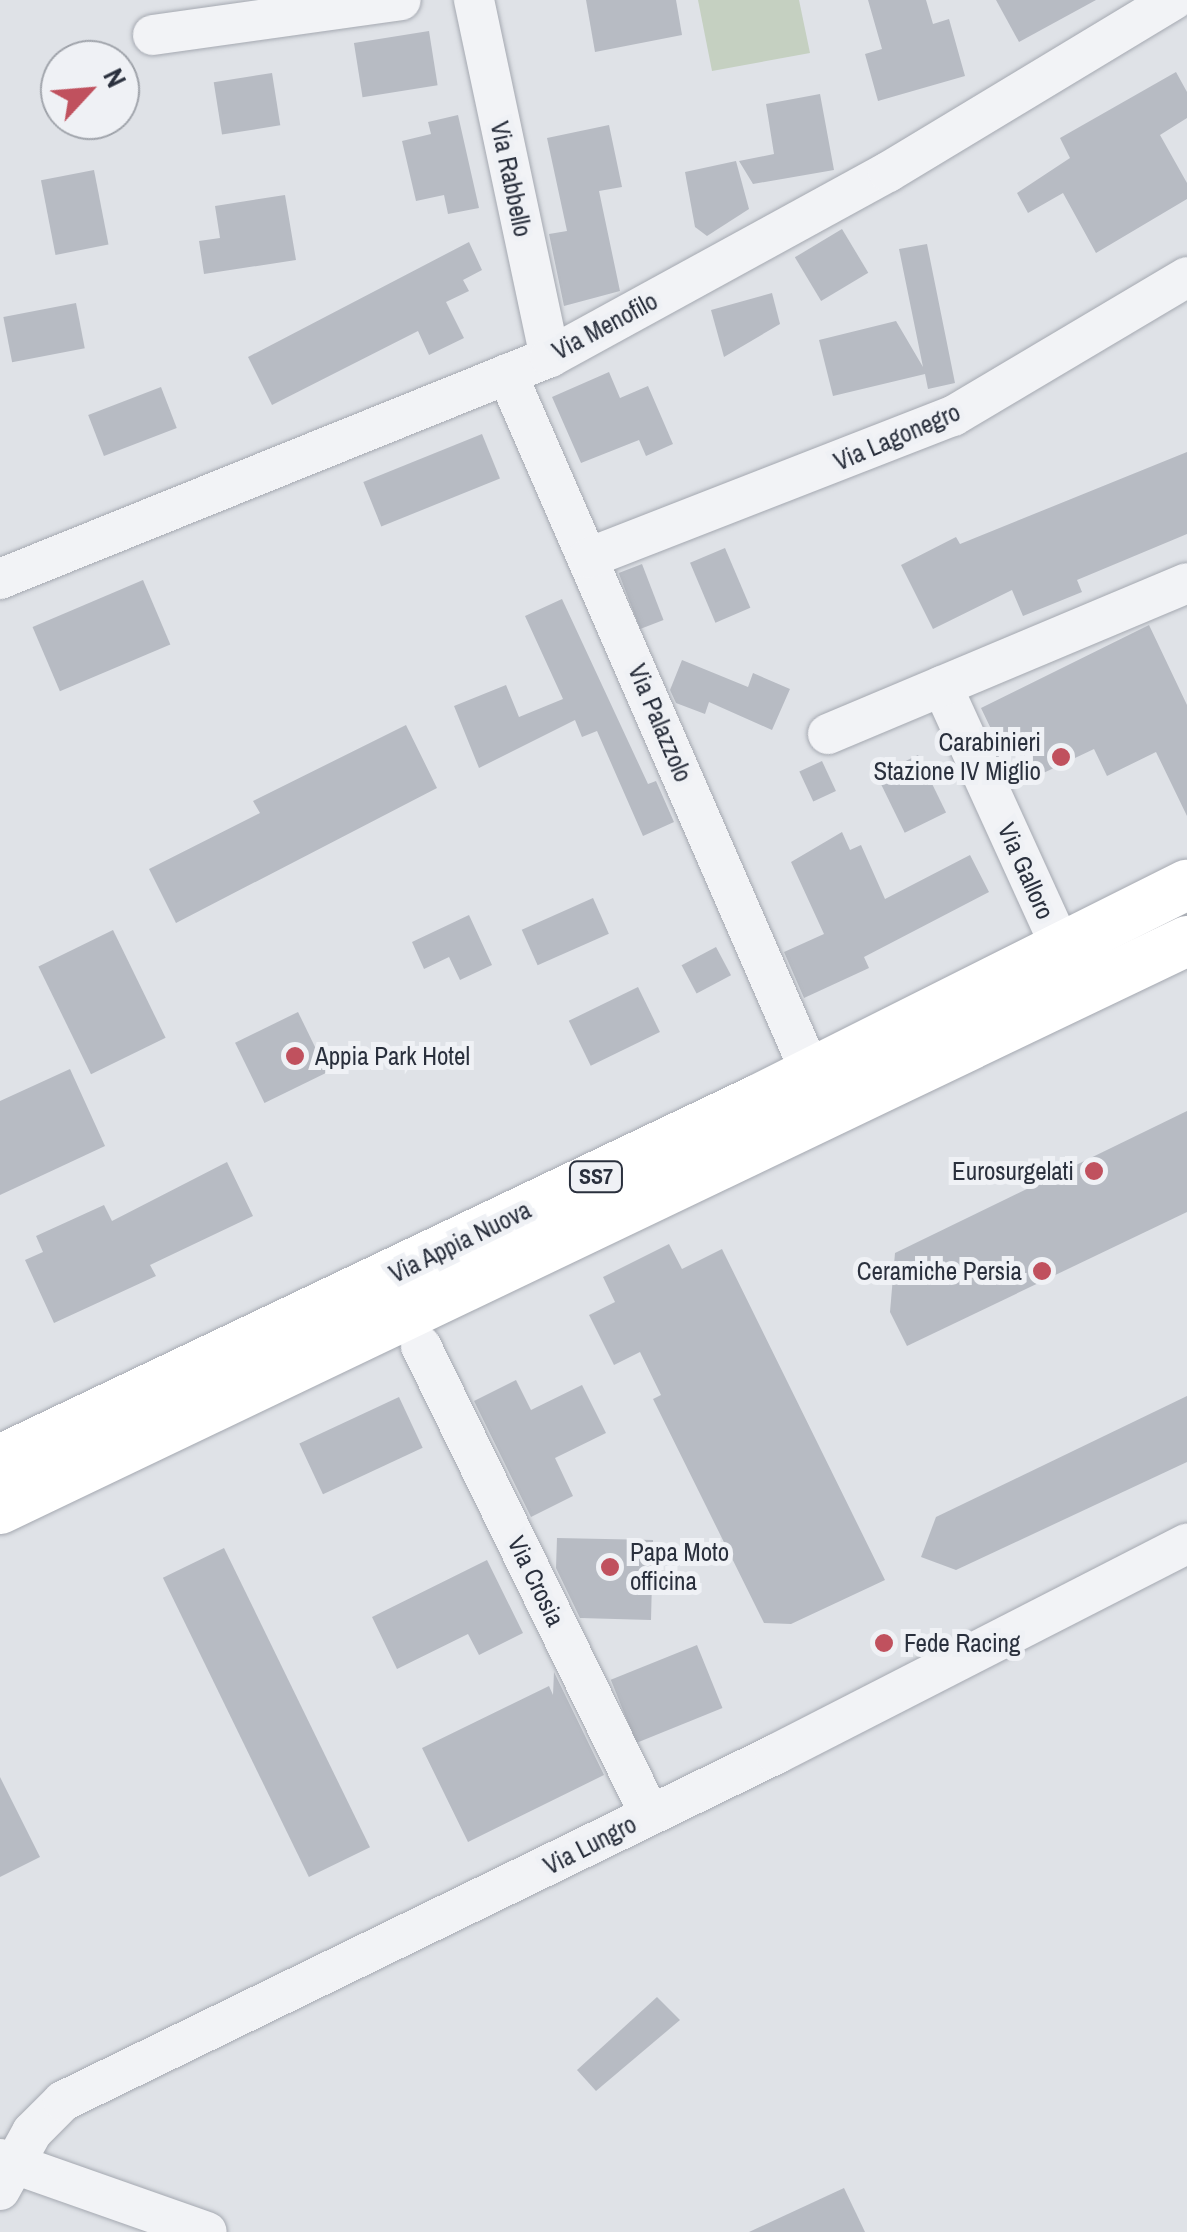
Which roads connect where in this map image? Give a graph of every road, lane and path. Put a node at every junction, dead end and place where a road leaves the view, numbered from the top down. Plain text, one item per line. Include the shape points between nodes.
1 (401, 0) edge
2 (474, 0) edge
3 (1173, 0) edge
4 (1183, 0) edge
5 (1187, 11) edge
6 (154, 34) dead end
7 (1187, 277) edge
8 (550, 356) junction
9 (507, 374) junction
10 (588, 558) junction
11 (0, 579) edge
12 (1187, 583) edge
13 (942, 686) junction
14 (828, 734) dead end
15 (1187, 885) edge
16 (1187, 942) edge
17 (1061, 947) junction
18 (810, 1073) junction
19 (422, 1346) dead end
20 (0, 1460) edge
21 (0, 1509) edge
22 (1187, 1544) edge
23 (650, 1815) junction
24 (5, 2171) edge
25 (207, 2232) edge

1 - 6 street
2 - 8 street, Via Rabbello
3 - 8 street, Via Menofilo via 888,172
4 - 5 street
7 - 10 street, Via Lagonegro via 952,416
8 - 9 street, Via Menofilo
9 - 10 street, Via Palazzolo
9 - 11 street, Via Menofilo
10 - 18 street, Via Palazzolo
12 - 13 street
13 - 14 street
13 - 17 street, Via Galloro
15 - 17 main road, Via Appia Nuova / SS7
16 - 21 main road, Via Appia Nuova / SS7
17 - 18 main road, Via Appia Nuova / SS7
18 - 20 main road, Via Appia Nuova / SS7
19 - 23 street, Via Crosia
22 - 23 street, Via Lungro
23 - 24 street, Via Lungro via 63,2101
24 - 25 street

